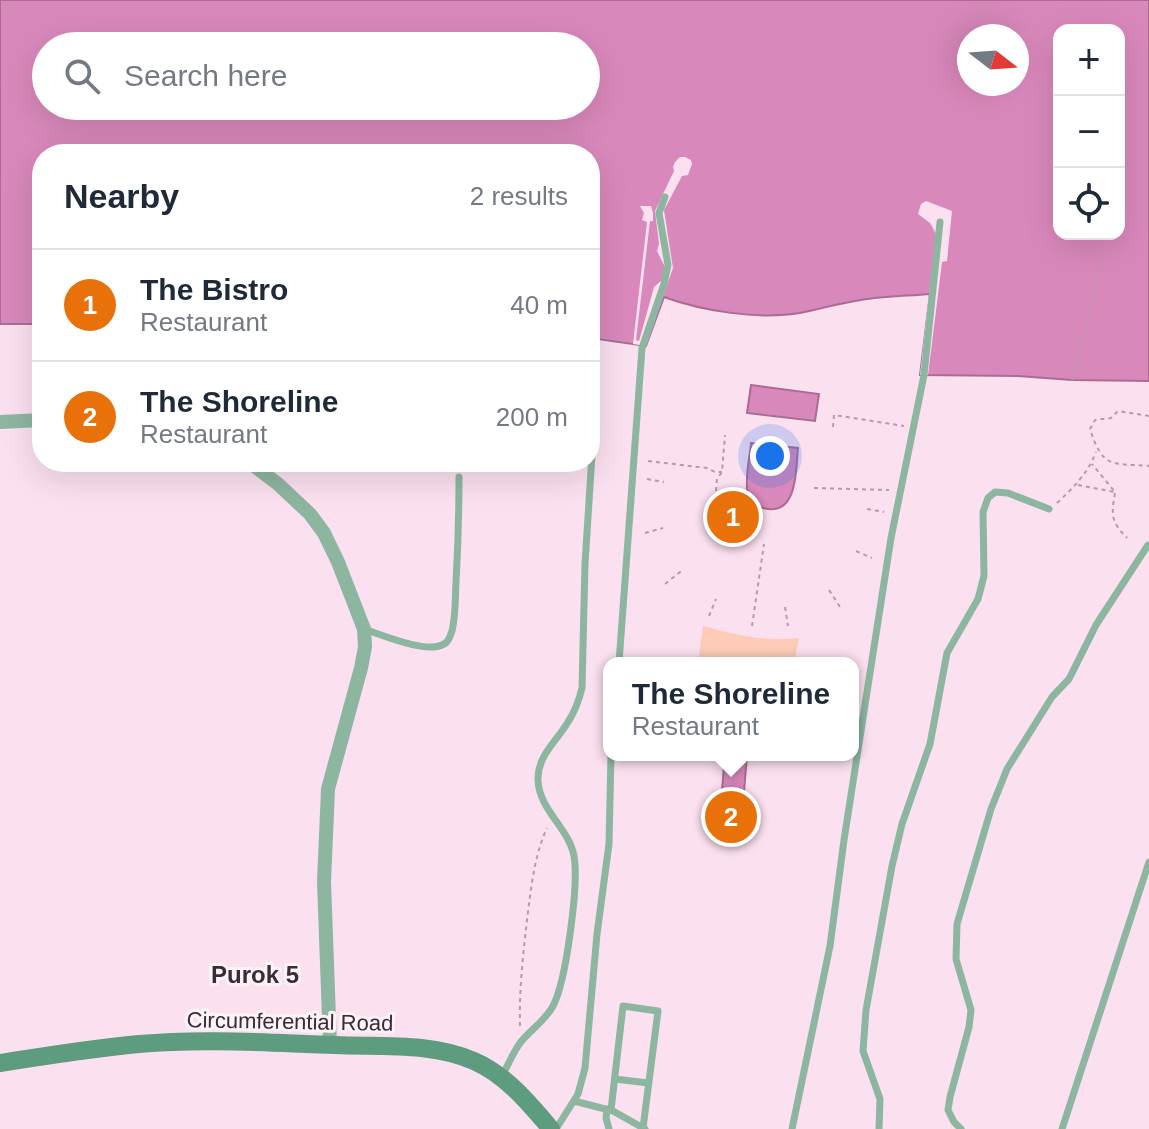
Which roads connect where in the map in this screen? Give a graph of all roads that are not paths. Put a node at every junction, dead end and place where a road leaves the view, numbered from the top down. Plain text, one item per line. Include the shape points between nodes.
1 (665, 197) dead end
2 (940, 222) dead end
3 (32, 420) edge
4 (0, 422) edge
5 (262, 472) edge
6 (591, 472) edge
7 (459, 477) dead end
8 (1049, 509) road end
9 (1149, 545) edge
10 (364, 629) junction
11 (619, 657) edge
12 (859, 743) edge
13 (611, 761) edge
14 (856, 761) edge
15 (1149, 862) edge
16 (330, 1045) junction
17 (0, 1063) edge
18 (502, 1077) junction
19 (615, 1079) junction
20 (648, 1083) junction
21 (574, 1101) junction
22 (609, 1110) junction
23 (644, 1128) edge
24 (553, 1129) edge
25 (609, 1129) edge
26 (792, 1129) edge
27 (879, 1129) edge
28 (961, 1129) edge
29 (1062, 1129) edge

1 - 11 lane via 659,213 668,265 642,348
2 - 12 lane via 924,375
3 - 4 street
5 - 10 street via 324,533
6 - 18 lane via 582,688 567,725 540,762 538,781 574,856 563,973 552,1007 521,1042
7 - 10 lane via 454,613 447,642 431,648
8 - 27 lane via 995,492 983,512 984,576 978,599 947,653 930,744 897,843 866,1010 863,1051 880,1099
9 - 28 lane via 1096,625 1077,667 1007,769 991,809 957,924 956,959 971,1010 948,1110
10 - 16 street via 361,668 328,789 324,882
13 - 21 lane via 609,844 585,1068
14 - 26 lane via 830,946
15 - 29 lane
16 - 17 main road, Circumferential Road via 140,1044
16 - 18 main road, Circumferential Road via 412,1047 458,1055
18 - 24 main road, Circumferential Road
19 - 20 lane
19 - 20 lane via 623,1006 658,1011
19 - 22 lane
20 - 23 lane
21 - 22 lane
21 - 24 lane
22 - 23 lane
22 - 25 lane

